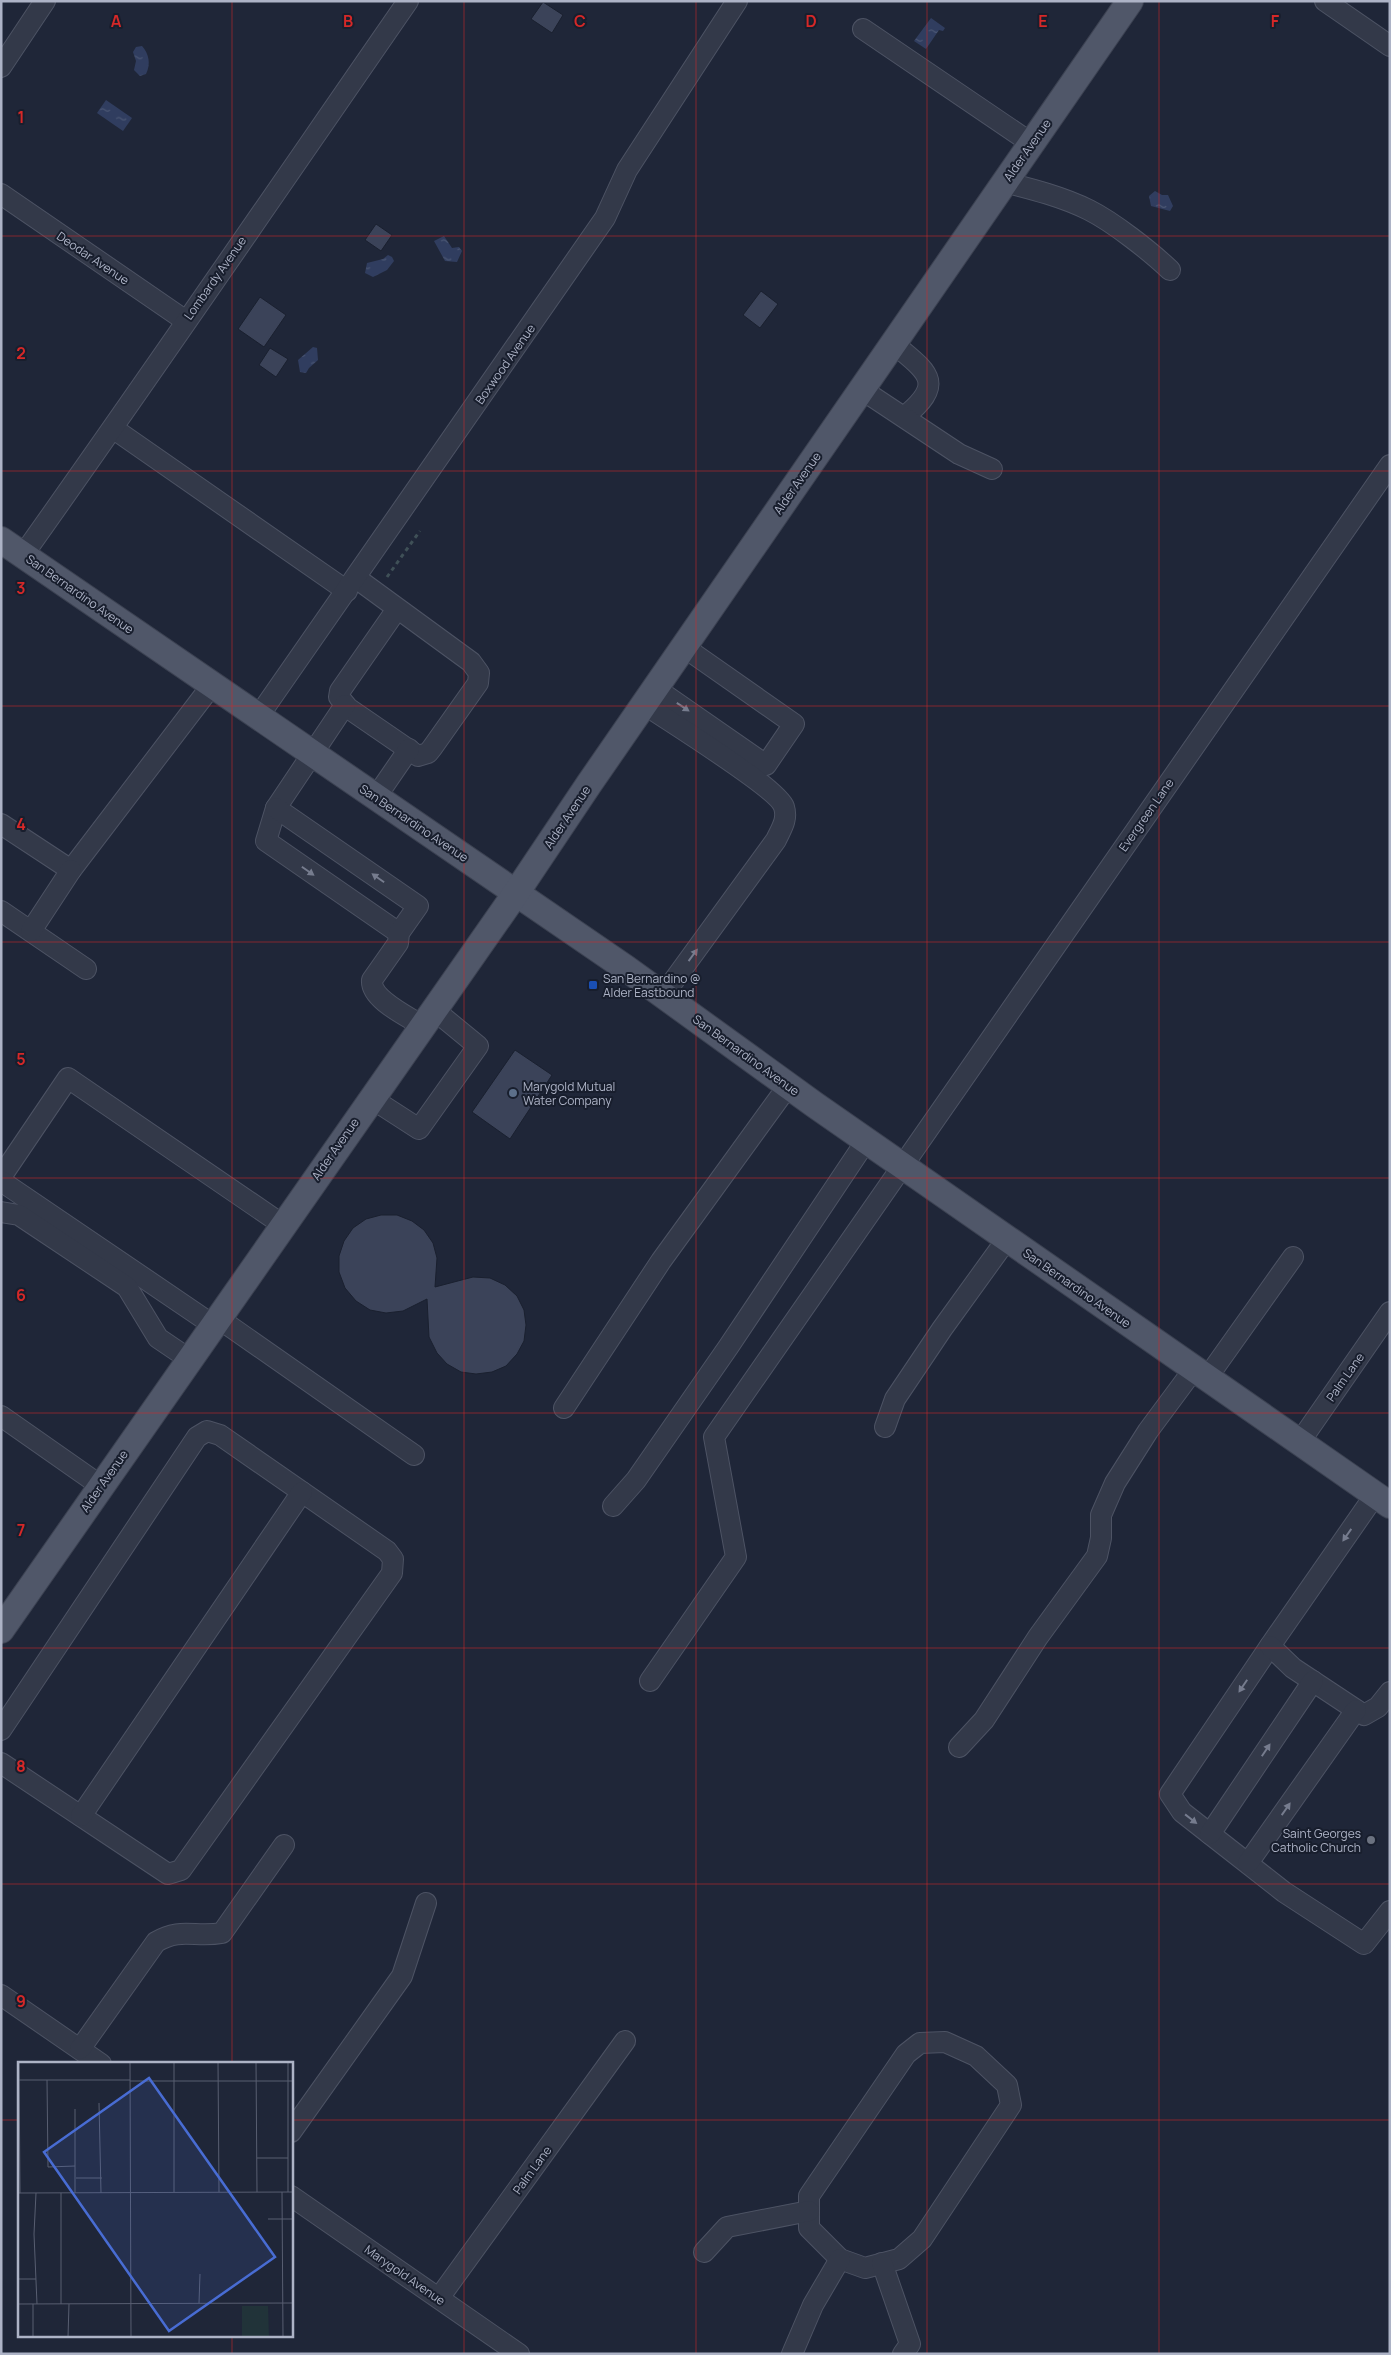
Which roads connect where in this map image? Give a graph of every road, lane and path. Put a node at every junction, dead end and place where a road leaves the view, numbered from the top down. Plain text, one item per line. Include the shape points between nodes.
1 (45, 1) edge
2 (408, 1) edge
3 (738, 1) edge
4 (1130, 1) edge
5 (1325, 1) edge
6 (863, 29) dead end
7 (1390, 46) edge
8 (1, 67) edge
9 (1031, 143) junction
10 (1004, 182) junction
11 (1, 194) edge
12 (1170, 270) dead end
13 (186, 321) junction
14 (893, 343) junction
15 (861, 389) junction
16 (904, 418) junction
17 (114, 429) junction
18 (1390, 465) edge
19 (992, 469) dead end
20 (420, 531) dead end
21 (1, 540) edge
22 (23, 555) junction
23 (386, 579) dead end
24 (352, 584) junction
25 (397, 609) junction
26 (684, 647) junction
27 (212, 685) junction
28 (649, 696) junction
29 (345, 706) junction
30 (258, 717) junction
31 (408, 749) junction
32 (313, 755) junction
33 (376, 797) junction
34 (276, 808) junction
35 (1, 824) edge
36 (71, 870) junction
37 (516, 893) junction
38 (1, 911) edge
39 (31, 931) junction
40 (399, 933) junction
41 (86, 969) dead end
42 (664, 994) junction
43 (427, 1017) junction
44 (788, 1086) junction
45 (371, 1098) junction
46 (866, 1141) junction
47 (903, 1166) junction
48 (1, 1177) edge
49 (1, 1181) edge
50 (1, 1212) edge
51 (282, 1225) junction
52 (1007, 1239) junction
53 (1293, 1257) dead end
54 (1390, 1312) edge
55 (215, 1322) junction
56 (189, 1359) junction
57 (1201, 1374) junction
58 (564, 1408) dead end
59 (1, 1416) edge
60 (885, 1427) dead end
61 (1299, 1442) junction
62 (414, 1455) dead end
63 (101, 1486) junction
64 (302, 1492) junction
65 (1383, 1500) edge
66 (613, 1506) dead end
67 (1, 1630) edge
68 (1270, 1646) junction
69 (650, 1681) dead end
70 (1313, 1681) junction
71 (1384, 1700) edge
72 (1356, 1710) junction
73 (1, 1730) edge
74 (959, 1747) dead end
75 (1, 1764) edge
76 (81, 1816) junction
77 (1210, 1834) junction
78 (284, 1845) dead end
79 (1246, 1862) junction
80 (426, 1903) dead end
81 (1390, 1911) edge
82 (1, 1995) edge
83 (625, 2041) dead end
84 (80, 2049) junction
85 (98, 2062) edge
86 (292, 2131) edge
87 (292, 2197) edge
88 (809, 2211) junction
89 (704, 2252) dead end
90 (840, 2259) junction
91 (882, 2263) junction
92 (439, 2298) junction
93 (519, 2354) edge
94 (792, 2354) edge
95 (903, 2354) edge

1 - 8 street
2 - 13 street, Lombardy Avenue
3 - 24 street, Boxwood Avenue via 627,170 605,218
4 - 9 main road, Alder Avenue
5 - 7 street
6 - 9 street
9 - 10 main road, Alder Avenue
10 - 12 street via 1089,210
10 - 14 main road, Alder Avenue
11 - 13 street, Deodar Avenue
13 - 17 street, Lombardy Avenue
14 - 15 main road, Alder Avenue
14 - 16 street via 920,366 929,383 924,398
15 - 16 street
15 - 26 main road, Alder Avenue
16 - 19 street via 959,454
17 - 22 street, Lombardy Avenue
17 - 24 street
18 - 47 street, Evergreen Lane
20 - 23 path
21 - 22 main road, San Bernardino Avenue
22 - 27 main road, San Bernardino Avenue
24 - 25 street
24 - 30 street, Boxwood Avenue
25 - 29 street via 340,691 338,697
25 - 31 street via 471,662 480,678 428,753 418,756
26 - 28 main road, Alder Avenue
28 -> 26 street via 710,726 766,765 794,724
27 - 30 main road, San Bernardino Avenue
27 - 36 street
28 - 37 main road, Alder Avenue
42 -> 28 street via 776,840 785,821 784,806 766,787
29 - 31 street
29 - 32 street
30 - 32 main road, San Bernardino Avenue
31 - 33 street
32 - 33 main road, San Bernardino Avenue
32 - 34 street
33 - 37 main road, San Bernardino Avenue
34 -> 40 street via 266,841
40 -> 34 street via 418,906
35 - 36 street
36 - 39 street
37 - 42 main road, San Bernardino Avenue
37 - 43 main road, Alder Avenue
38 - 39 street
39 - 41 street
40 - 43 street via 398,943 372,980 372,985 379,998
42 - 44 main road, San Bernardino Avenue
43 - 45 main road, Alder Avenue
43 - 45 street via 478,1046 419,1129
44 - 46 main road, San Bernardino Avenue
44 - 58 street via 661,1261
45 - 51 main road, Alder Avenue
46 - 47 main road, San Bernardino Avenue
46 - 66 street via 729,1346 636,1480
47 - 52 main road, San Bernardino Avenue
47 - 69 street, Evergreen Lane via 714,1437 736,1557
48 - 51 street via 68,1078
49 - 55 street
50 - 56 street via 19,1215 127,1287 158,1338
51 - 55 main road, Alder Avenue
52 - 57 main road, San Bernardino Avenue
52 - 60 street via 895,1399
53 - 57 street
54 - 61 street, Palm Lane
55 - 56 main road, Alder Avenue
55 - 62 street
56 - 63 main road, Alder Avenue
57 - 61 main road, San Bernardino Avenue
57 - 74 street via 1148,1431 1115,1484 1101,1515 1097,1556 984,1720
59 - 63 street
61 - 65 main road, San Bernardino Avenue
63 - 67 main road, Alder Avenue
64 - 73 street via 220,1435 207,1431 197,1437
64 - 76 street
64 - 76 street via 387,1551 393,1559 392,1573 181,1870 168,1874
65 -> 68 street
68 - 70 street via 1293,1668
68 -> 77 street via 1170,1794 1182,1812
70 - 72 street
77 -> 70 street
71 - 72 street via 1364,1715
79 -> 72 street
75 - 76 street
77 - 79 street
78 - 84 street via 222,1933 207,1936 169,1934 156,1942
79 - 81 street via 1284,1892 1364,1944
80 - 86 street via 402,1976
82 - 84 street
83 - 92 street, Palm Lane
84 - 85 street
87 - 92 street, Marygold Avenue
88 - 89 street via 727,2227
88 - 90 street via 809,2228
88 - 91 street via 809,2196 906,2054 920,2043 945,2042 976,2056 1007,2085 1011,2105 922,2239 899,2259
90 - 91 street via 866,2268
90 - 94 street via 813,2305
91 - 95 street via 910,2344
92 - 93 street, Marygold Avenue

